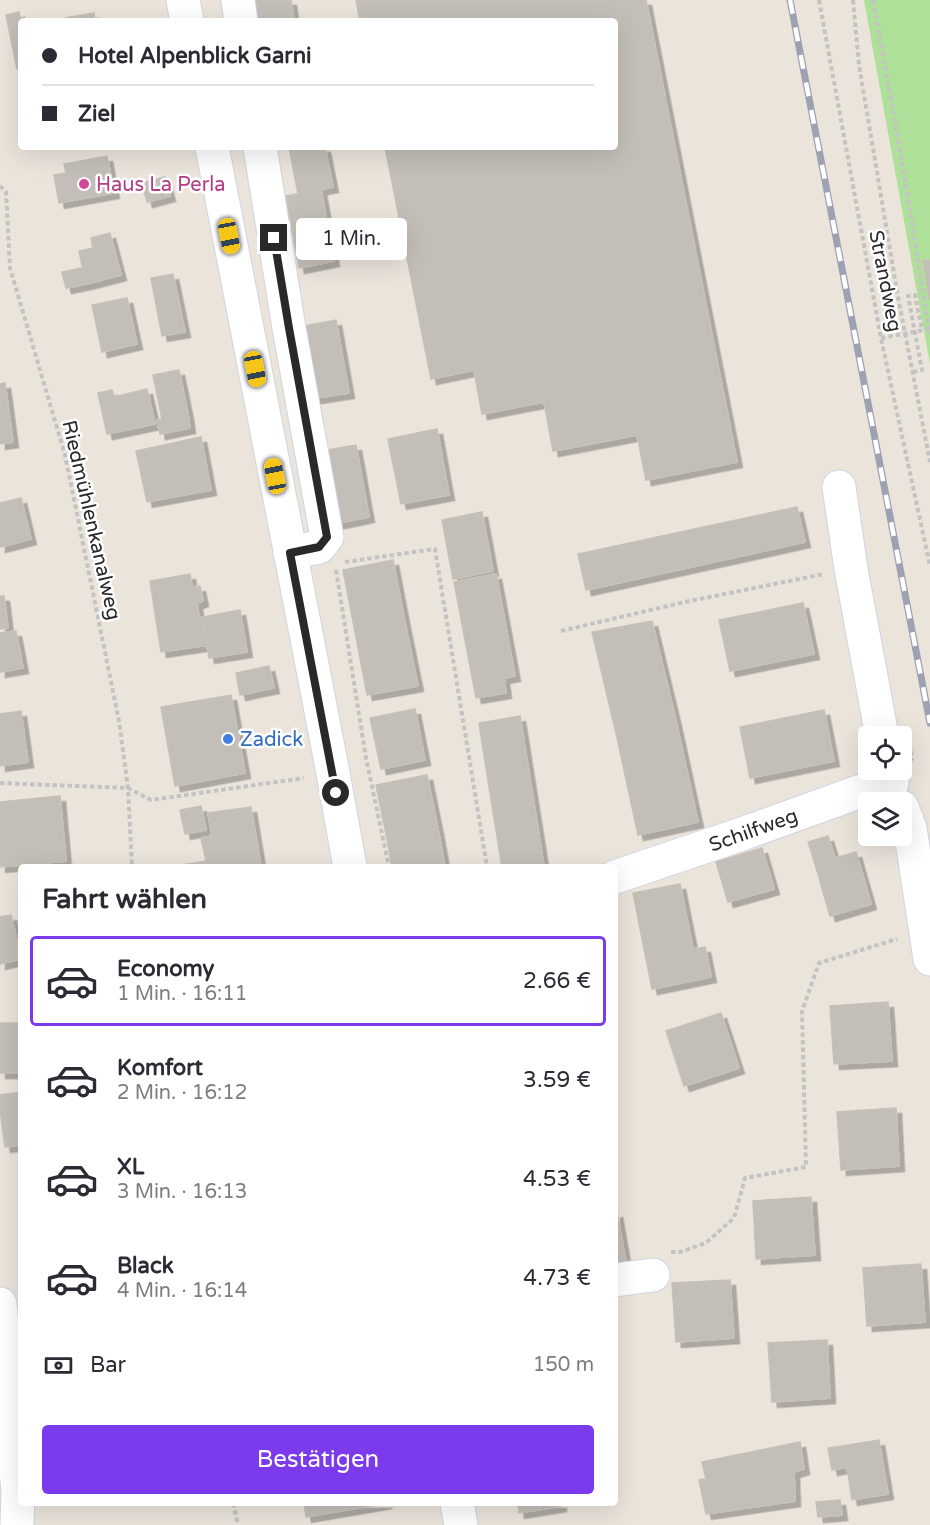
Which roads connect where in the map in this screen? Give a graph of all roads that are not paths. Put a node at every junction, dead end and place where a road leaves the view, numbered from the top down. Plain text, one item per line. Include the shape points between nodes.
1 (183, 0) edge
2 (238, 0) edge
3 (186, 18) edge
4 (241, 18) edge
5 (213, 150) edge
6 (260, 150) edge
7 (839, 487) dead end
8 (290, 553) junction
9 (880, 726) edge
10 (895, 791) edge
11 (349, 864) edge
12 (618, 876) edge
13 (928, 944) edge
14 (657, 1264) road end
15 (618, 1279) edge
16 (0, 1304) edge
17 (458, 1506) edge
18 (17, 1525) edge
19 (461, 1525) edge

1 - 3 street
2 - 4 street
5 - 8 street
6 - 8 street via 327,537 319,547
7 - 9 street
8 - 11 street
10 - 12 street, Schilfweg via 861,790
10 - 13 street, Schilfweg via 910,828
14 - 15 street
16 - 18 street via 18,1491
17 - 19 street

